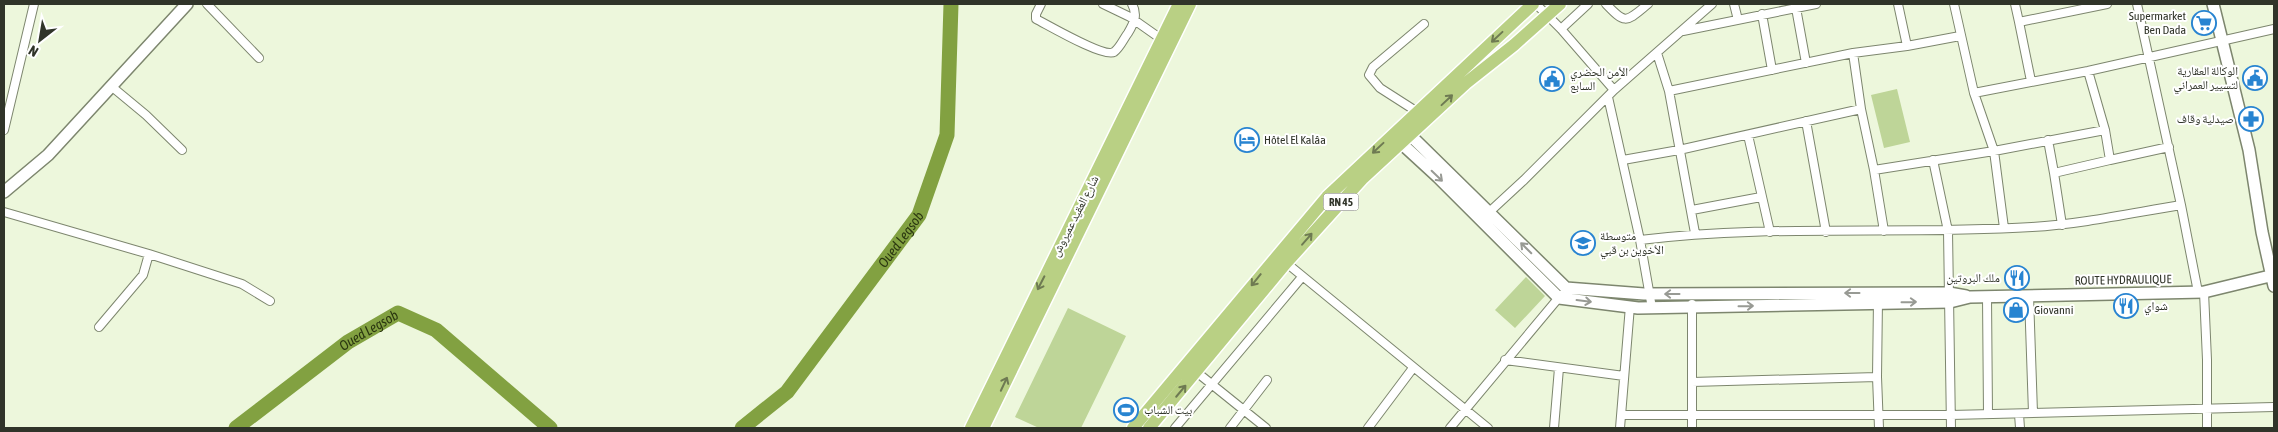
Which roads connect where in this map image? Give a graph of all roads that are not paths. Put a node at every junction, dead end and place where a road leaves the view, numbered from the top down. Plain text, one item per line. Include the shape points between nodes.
1 (34, 4) edge
2 (186, 4) edge
3 (207, 4) edge
4 (1041, 4) edge
5 (1103, 4) edge
6 (1132, 4) edge
7 (1179, 4) edge
8 (1190, 4) edge
9 (1535, 4) edge
10 (1560, 4) edge
11 (1588, 4) edge
12 (1606, 4) edge
13 (1648, 4) edge
14 (1712, 4) edge
15 (1734, 4) edge
16 (1816, 4) edge
17 (1898, 4) edge
18 (1954, 4) edge
19 (2015, 4) edge
20 (2107, 4) edge
21 (2137, 4) edge
22 (2213, 4) edge
23 (2076, 7) edge
24 (1796, 8) junction
25 (1762, 14) junction
26 (1546, 16) junction
27 (1135, 19) junction
28 (1738, 20) junction
29 (2019, 22) junction
30 (1424, 24) dead end
31 (1561, 29) junction
32 (2274, 30) edge
33 (1683, 31) junction
34 (1960, 36) junction
35 (2221, 40) junction
36 (1166, 42) junction
37 (1907, 46) junction
38 (1657, 53) junction
39 (1853, 53) junction
40 (2148, 57) junction
41 (259, 58) dead end
42 (1806, 63) junction
43 (1772, 70) junction
44 (2088, 71) junction
45 (2031, 81) junction
46 (111, 86) junction
47 (1614, 90) junction
48 (1668, 91) junction
49 (1974, 93) junction
50 (1608, 97) junction
51 (1861, 109) junction
52 (1422, 116) junction
53 (1806, 121) junction
54 (4, 130) edge
55 (2105, 130) junction
56 (1748, 135) junction
57 (1406, 139) junction
58 (2048, 140) junction
59 (2169, 147) junction
60 (182, 150) dead end
61 (1679, 150) junction
62 (1994, 151) junction
63 (1623, 160) junction
64 (1933, 160) junction
65 (2110, 160) junction
66 (1874, 170) junction
67 (2054, 173) junction
68 (1093, 190) junction
69 (4, 192) edge
70 (1761, 197) junction
71 (2181, 205) junction
72 (1692, 210) junction
73 (4, 212) edge
74 (1485, 216) junction
75 (2062, 225) junction
76 (2004, 228) junction
77 (1884, 231) junction
78 (1948, 231) junction
79 (1770, 232) junction
80 (1826, 232) junction
81 (1694, 233) junction
82 (1640, 240) junction
83 (150, 254) junction
84 (1282, 258) junction
85 (1302, 277) junction
86 (2274, 279) edge
87 (1566, 288) junction
88 (2201, 292) junction
89 (1651, 294) junction
90 (1691, 294) junction
91 (2029, 296) junction
92 (1949, 297) junction
93 (1987, 297) junction
94 (1559, 298) junction
95 (1878, 298) junction
96 (270, 301) dead end
97 (1630, 306) junction
98 (1692, 307) junction
99 (1652, 308) junction
100 (99, 327) dead end
101 (1505, 360) junction
102 (1192, 368) junction
103 (1413, 368) junction
104 (1559, 368) junction
105 (1624, 376) junction
106 (1876, 377) junction
107 (1267, 380) dead end
108 (1692, 382) junction
109 (1212, 384) junction
110 (2207, 407) junction
111 (2274, 407) edge
112 (1464, 409) junction
113 (1245, 410) junction
114 (2033, 413) junction
115 (1692, 414) junction
116 (1878, 414) junction
117 (1988, 414) junction
118 (2019, 414) junction
119 (1622, 415) junction
120 (1951, 415) junction
121 (971, 428) edge
122 (983, 428) edge
123 (1133, 428) edge
124 (1149, 428) edge
125 (1175, 428) edge
126 (1230, 428) edge
127 (1266, 428) edge
128 (1368, 428) edge
129 (1450, 428) edge
130 (1488, 428) edge
131 (1554, 428) edge
132 (1620, 428) edge
133 (1692, 428) edge
134 (1879, 428) edge
135 (1951, 428) edge
136 (2020, 428) edge
137 (2207, 428) edge

1 - 54 street
2 - 46 main road
3 - 41 street
4 - 27 street via 1036,19 1105,53 1115,52
5 - 27 street
6 - 27 street
7 - 36 main road, شارع العقيد عميروش
8 - 36 main road, شارع العقيد عميروش
9 - 26 street
9 -> 52 main road, RN 45
10 - 26 main road, RN 45
11 - 31 street
12 - 13 street via 1619,18 1626,19
14 - 33 street
15 - 28 street
16 - 24 street
17 - 37 street
18 - 34 street
19 - 29 street
20 - 23 street
21 - 40 street
22 - 35 main road
23 - 29 street
24 - 25 street
24 - 42 street
25 - 28 street
25 - 43 street
26 - 31 street
52 -> 26 main road, RN 45
27 - 36 street
28 - 33 street
29 - 45 street
30 - 52 street via 1373,67 1369,75 1380,88
31 - 47 street
32 - 35 street
33 - 38 street
34 - 37 street
34 - 49 street
35 - 40 street
35 - 86 main road via 2249,150 2262,232
36 - 68 main road, شارع العقيد عميروش
37 - 39 street
38 - 47 street
38 - 48 street
39 - 42 street
39 - 51 street
40 - 44 street
40 - 59 street
42 - 43 street
43 - 48 street
44 - 45 street
44 - 55 street
45 - 49 street
46 - 60 street
46 - 69 main road via 48,155
47 - 50 street
48 - 61 street
49 - 62 street
50 - 63 street
50 - 74 street
51 - 53 street
51 - 66 street
52 - 57 main road, RN 45
52 -> 84 main road, RN 45 via 1327,197
53 - 56 street
53 - 80 street
55 - 58 street
55 - 65 street
56 - 61 street
56 - 70 street
57 - 74 main road
84 -> 57 main road, RN 45
58 - 62 street
58 - 67 street
59 - 65 street
59 - 71 street
61 - 63 street
61 - 72 street
62 - 64 street
62 - 76 street
63 - 82 street
64 - 66 street
64 - 78 street
65 - 67 street
66 - 77 street
67 - 75 street
68 -> 121 main road, شارع العقيد عميروش
122 -> 68 main road, شارع العقيد عميروش
70 - 72 street
70 - 79 street
71 - 75 street
71 - 88 street
72 - 81 street
73 - 83 street
87 -> 74 main road
74 - 94 main road
75 - 76 street
76 - 78 street
77 - 78 street
77 - 80 street
78 - 92 street
79 - 80 street
79 - 81 street
81 - 82 street
82 - 89 street
83 - 96 street via 242,284
83 - 100 street via 143,274
84 - 85 street
84 - 102 main road, RN 45
85 - 103 street
85 - 109 street
86 - 88 main road, ROUTE HYDRAULIQUE
87 - 89 main road
87 - 94 street
88 - 91 main road, ROUTE HYDRAULIQUE
88 - 110 street
90 -> 89 main road
89 - 99 street
95 -> 90 main road
90 - 98 street
91 - 93 main road, ROUTE HYDRAULIQUE
91 - 114 street
92 - 93 main road, ROUTE HYDRAULIQUE
92 - 95 main road, ROUTE HYDRAULIQUE
92 - 120 street
93 - 117 street
94 -> 97 main road
94 - 101 street
98 -> 95 main road
95 - 106 street
97 - 99 main road
97 - 105 street
98 - 99 main road
98 - 108 street
101 - 104 street
101 - 112 street
102 - 109 street
102 - 123 main road, RN 45
124 -> 102 main road, RN 45
103 - 112 street
103 - 128 street
104 - 105 street
104 - 131 street
105 - 119 street
106 - 108 street
106 - 116 street
107 - 113 street
108 - 115 street
109 - 113 street
109 - 125 street
110 - 111 street
110 - 114 street
110 - 137 street
112 - 129 street
112 - 130 street
113 - 126 street
113 - 127 street
114 - 118 street
115 - 116 street
115 - 119 street
115 - 133 street
116 - 120 street
116 - 134 street
117 - 118 street
117 - 120 street
118 - 136 street
119 - 132 street
120 - 135 street

